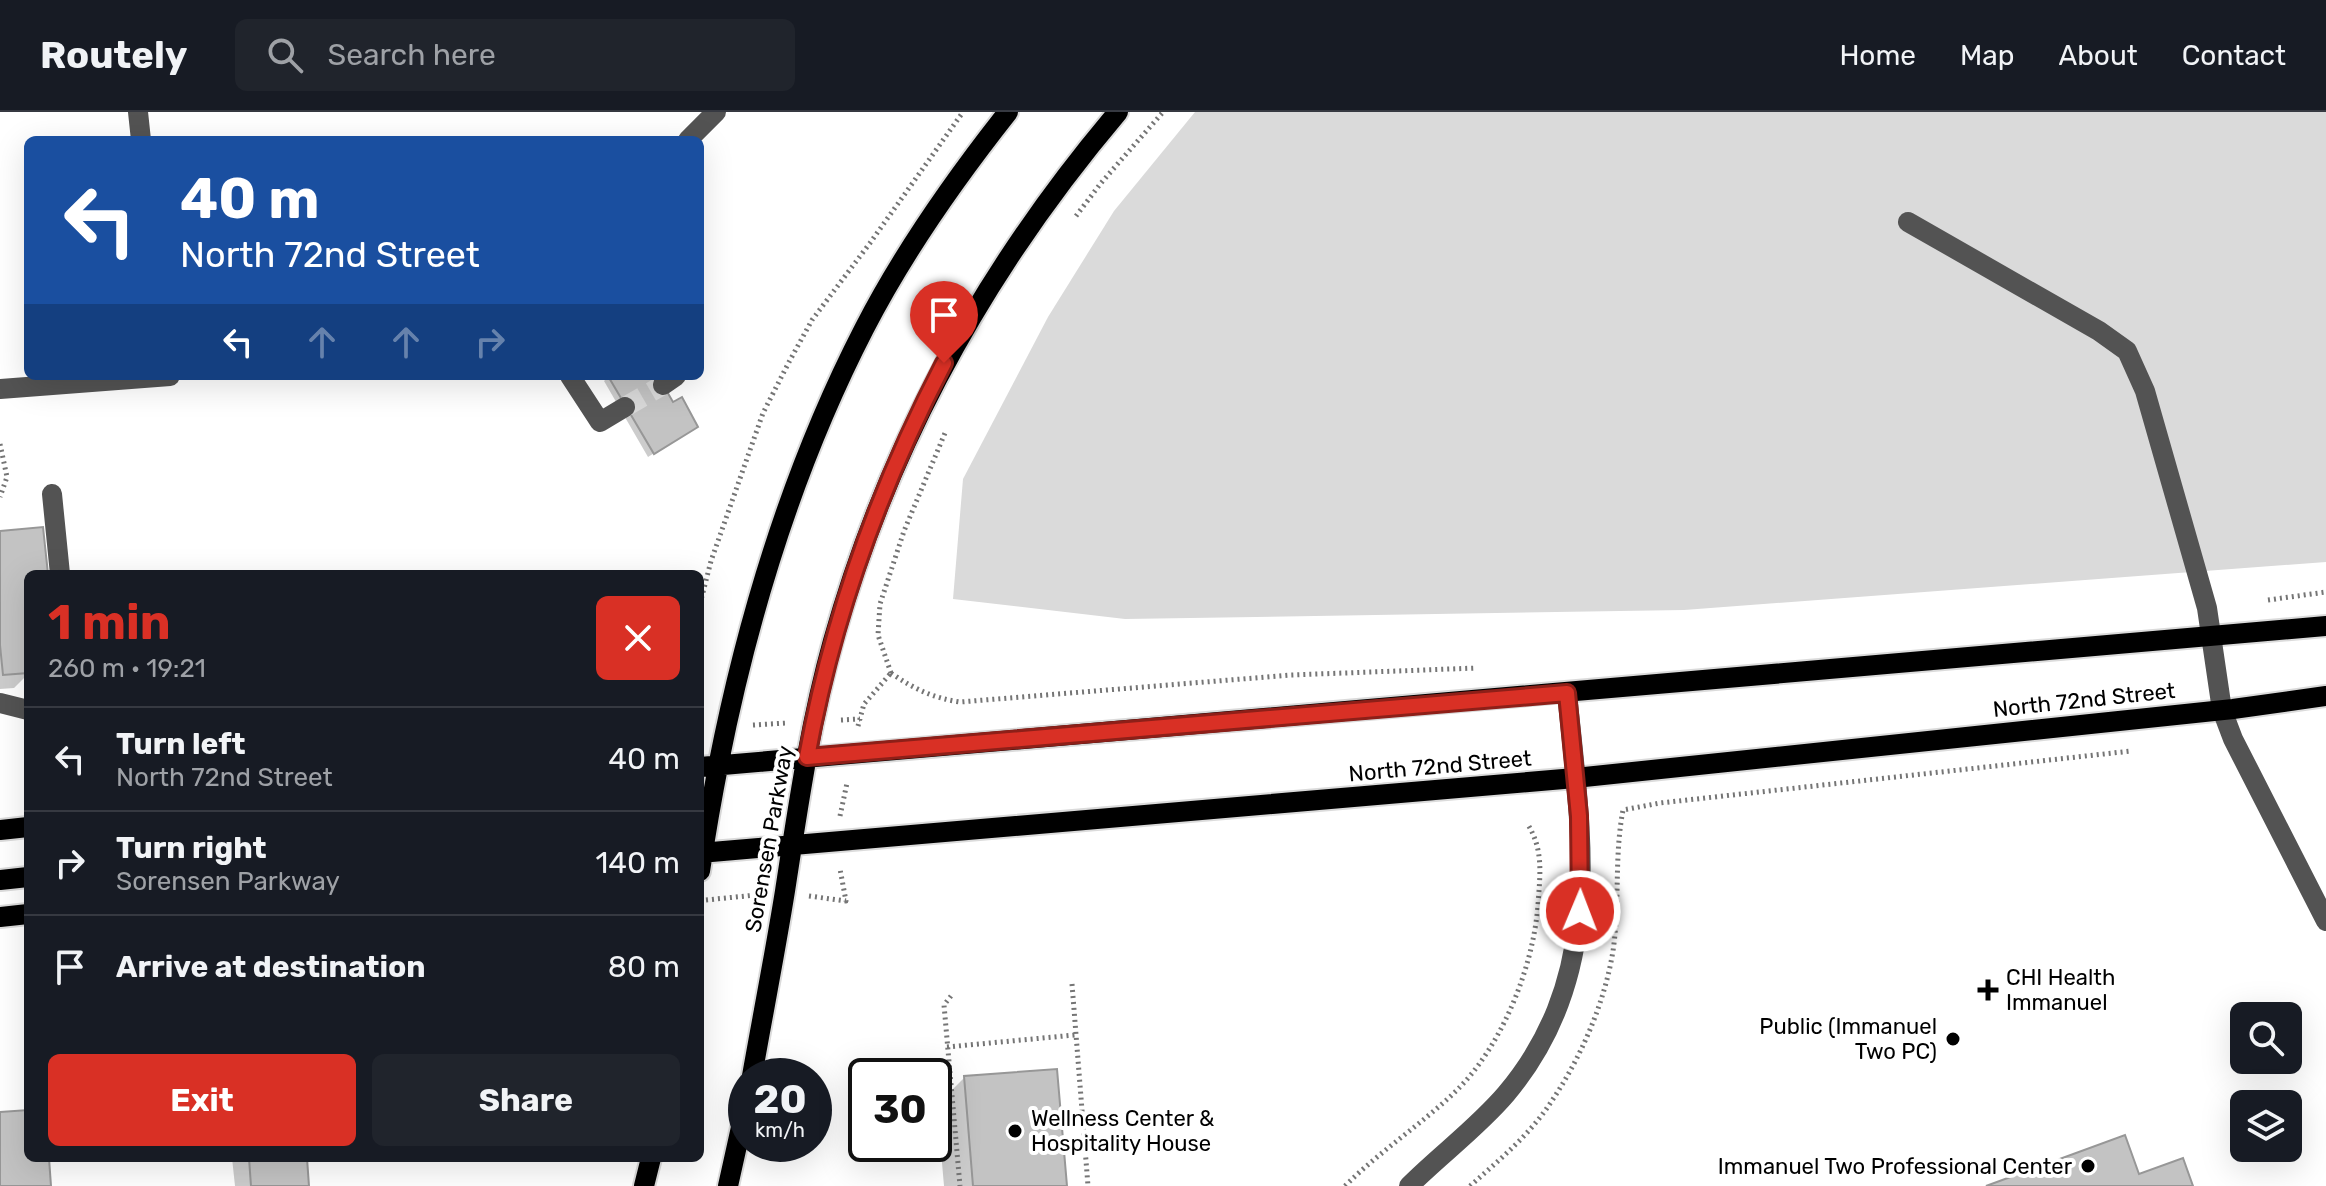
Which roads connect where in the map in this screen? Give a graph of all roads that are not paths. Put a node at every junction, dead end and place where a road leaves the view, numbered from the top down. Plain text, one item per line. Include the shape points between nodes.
1 (138, 112) edge
2 (716, 112) edge
3 (1008, 112) edge
4 (1118, 112) edge
5 (141, 136) edge
6 (692, 136) edge
7 (1908, 222) dead end
8 (113, 380) edge
9 (573, 380) edge
10 (0, 389) edge
11 (625, 407) tunnel mouth
12 (52, 494) dead end
13 (60, 570) edge
14 (2326, 626) edge
15 (2213, 638) junction
16 (1567, 693) junction
17 (2326, 696) edge
18 (0, 703) edge
19 (24, 709) edge
20 (2222, 710) junction
21 (807, 757) junction
22 (709, 766) edge
23 (1575, 778) junction
24 (704, 824) edge
25 (24, 827) edge
26 (0, 830) edge
27 (791, 845) junction
28 (704, 859) edge
29 (24, 877) edge
30 (0, 880) edge
31 (24, 914) edge
32 (0, 917) edge
33 (2326, 921) edge
34 (755, 1058) edge
35 (650, 1162) edge
36 (733, 1162) edge
37 (644, 1186) edge
38 (728, 1186) edge
39 (1409, 1186) edge

1 - 5 street
2 - 6 street
3 - 22 main road via 913,246 837,384 793,491
4 - 21 main road, Sorensen Parkway via 1026,231 932,385 849,589
7 - 15 street via 2127,351 2145,391
8 - 10 street
9 - 11 street via 600,422
12 - 13 street
14 - 15 main road
15 - 16 main road
15 - 20 street
16 - 21 main road
16 - 23 street
17 - 20 main road, North 72nd Street
18 - 19 street
20 - 23 main road, North 72nd Street
20 - 33 street
21 - 22 main road
21 - 27 main road, Sorensen Parkway
22 - 24 main road
23 - 27 main road, North 72nd Street
23 - 39 street via 1579,928 1558,1008 1538,1050 1506,1094
25 - 26 main road
27 - 28 main road, North 72nd Street
27 - 34 main road, Sorensen Parkway
29 - 30 main road
31 - 32 main road
35 - 37 main road
36 - 38 main road

